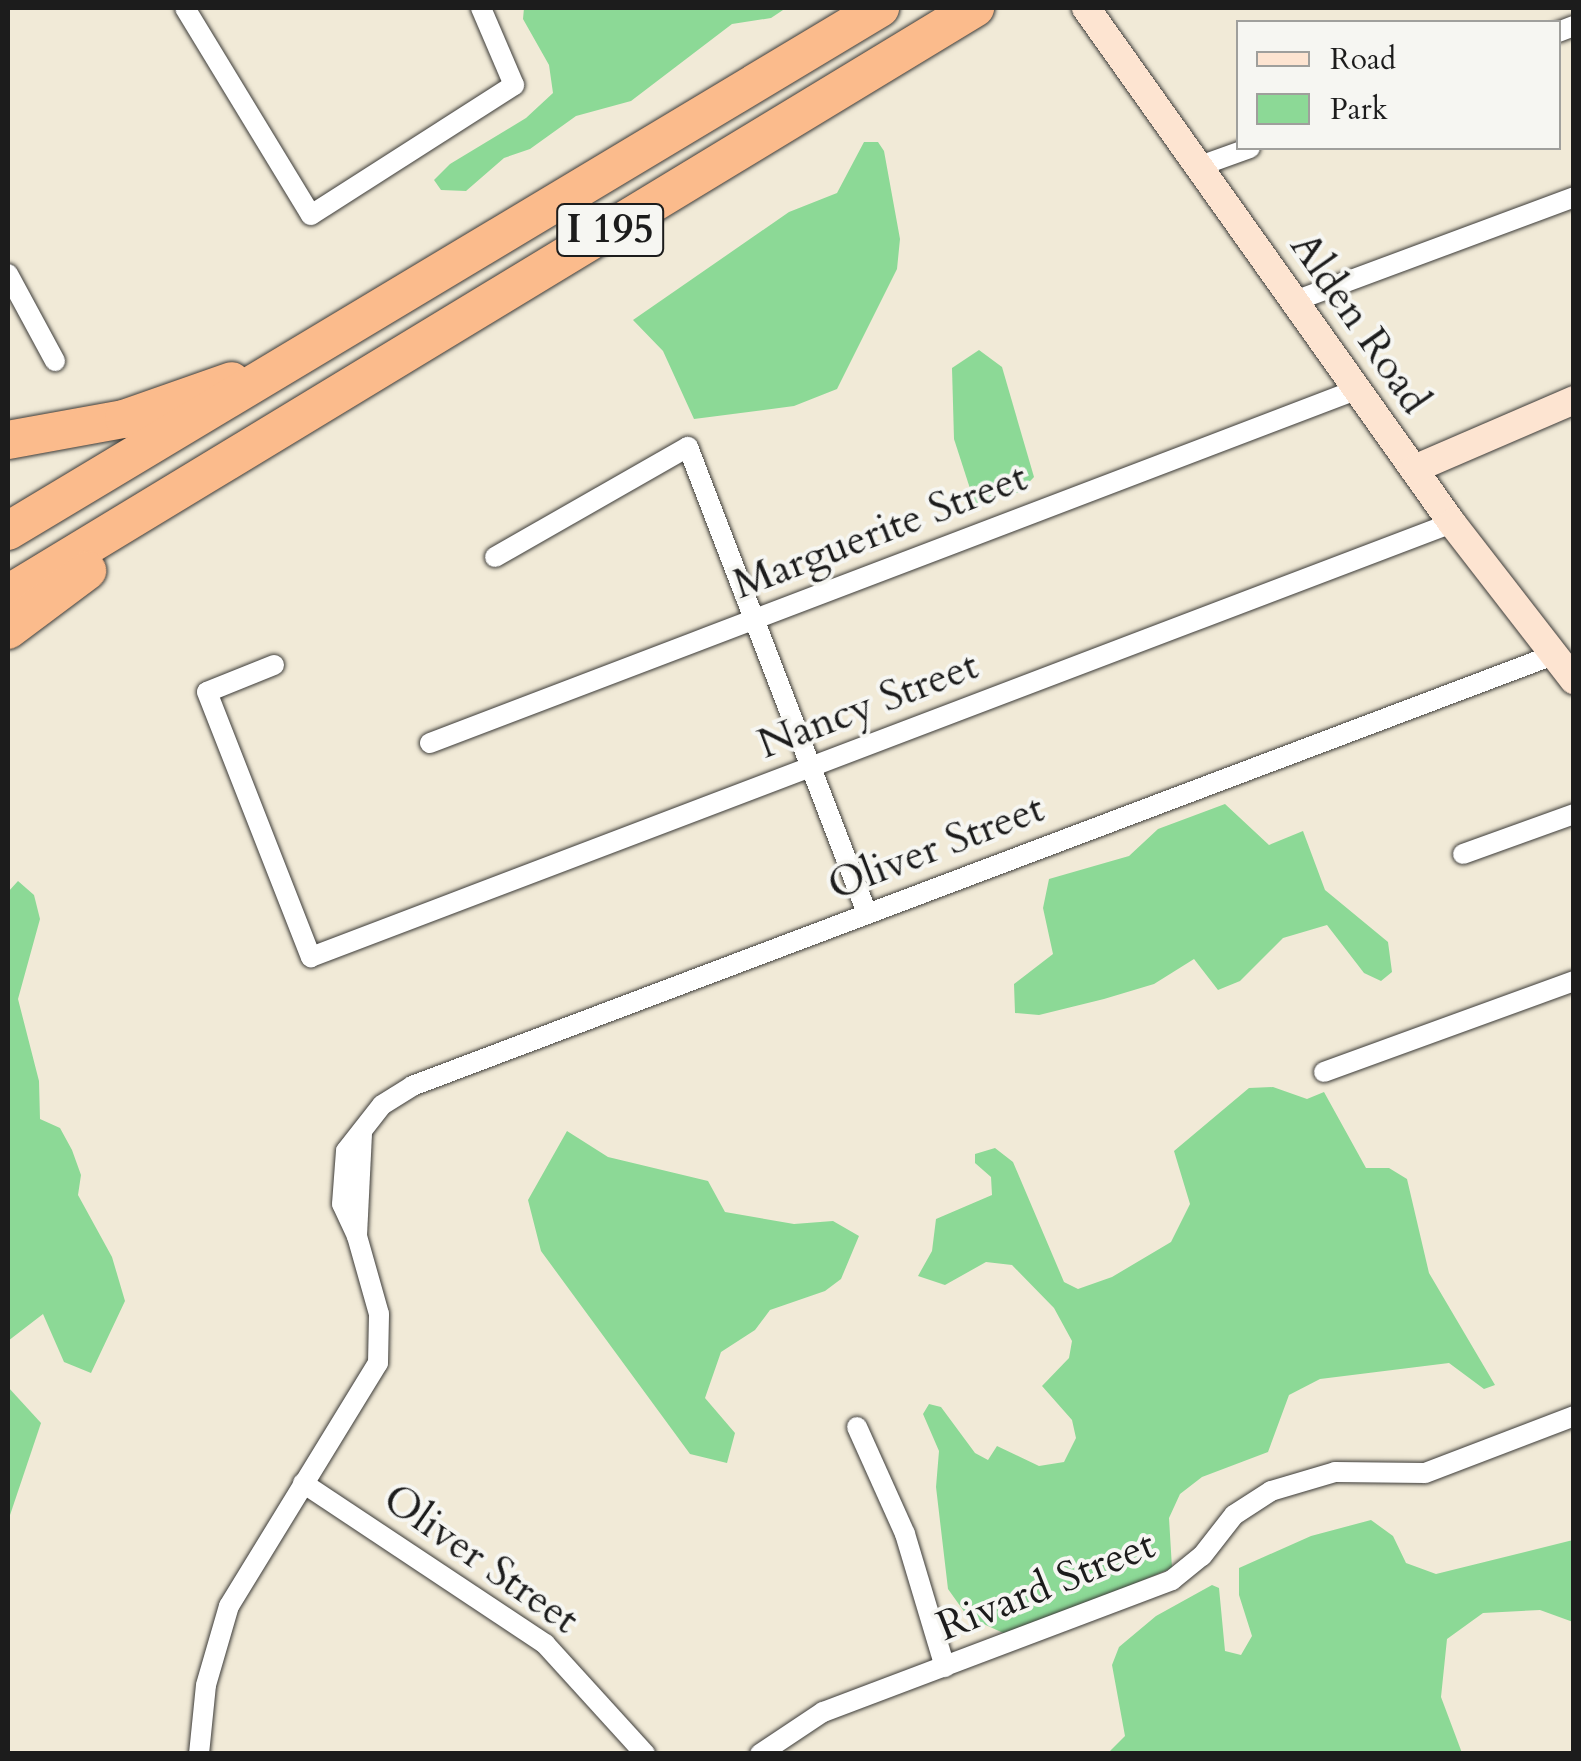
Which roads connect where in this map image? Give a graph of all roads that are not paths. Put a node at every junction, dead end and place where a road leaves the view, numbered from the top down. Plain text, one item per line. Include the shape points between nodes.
1 (185, 8) edge
2 (481, 8) edge
3 (880, 8) edge
4 (975, 8) edge
5 (1086, 8) edge
6 (1244, 150) edge
7 (1200, 166) junction
8 (1574, 198) edge
9 (8, 274) edge
10 (1296, 301) junction
11 (354, 329) junction
12 (55, 362) dead end
13 (1356, 390) junction
14 (1574, 400) edge
15 (8, 440) edge
16 (244, 452) junction
17 (1414, 469) junction
18 (1452, 523) junction
19 (8, 531) edge
20 (495, 557) dead end
21 (8, 594) edge
22 (754, 620) junction
23 (8, 630) edge
24 (1552, 655) junction
25 (274, 665) dead end
26 (1574, 680) edge
27 (430, 743) dead end
28 (811, 767) junction
29 (1574, 814) edge
30 (1463, 854) dead end
31 (867, 913) junction
32 (1574, 981) edge
33 (1324, 1072) dead end
34 (1574, 1416) edge
35 (856, 1426) dead end
36 (303, 1483) junction
37 (945, 1667) junction
38 (199, 1754) edge
39 (645, 1754) edge
40 (760, 1754) edge

1 - 2 street via 311,215 514,85
3 - 11 highway, I 195
4 - 16 highway, I 195
5 - 7 main road, Alden Road
6 - 7 street
7 - 10 main road, Alden Road
8 - 10 street
9 - 12 street
10 - 13 main road, Alden Road
11 - 15 highway via 164,407
11 - 19 highway, I 195
13 - 17 main road, Alden Road
13 - 22 street, Marguerite Street
14 - 17 main road
16 - 21 highway, I 195
16 - 23 highway
17 - 18 main road, Alden Road
18 - 24 main road, Alden Road
18 - 28 street, Nancy Street
20 - 22 street via 688,447
22 - 27 street, Marguerite Street
22 - 28 street
24 - 26 main road, Alden Road
24 - 31 street, Oliver Street
25 - 28 street, Nancy Street via 207,692 310,957
28 - 31 street
29 - 30 street
31 - 36 street, Oliver Street via 412,1086 382,1105 350,1140 341,1183 347,1225 358,1236 379,1314 378,1363
32 - 33 street
34 - 37 street, Rivard Street via 1426,1473 1335,1472 1271,1491 1234,1516 1172,1580
35 - 37 street via 911,1549
36 - 38 street, Oliver Street via 252,1560 222,1625 206,1686
36 - 39 street, Oliver Street via 545,1644
37 - 40 street, Rivard Street via 809,1718

